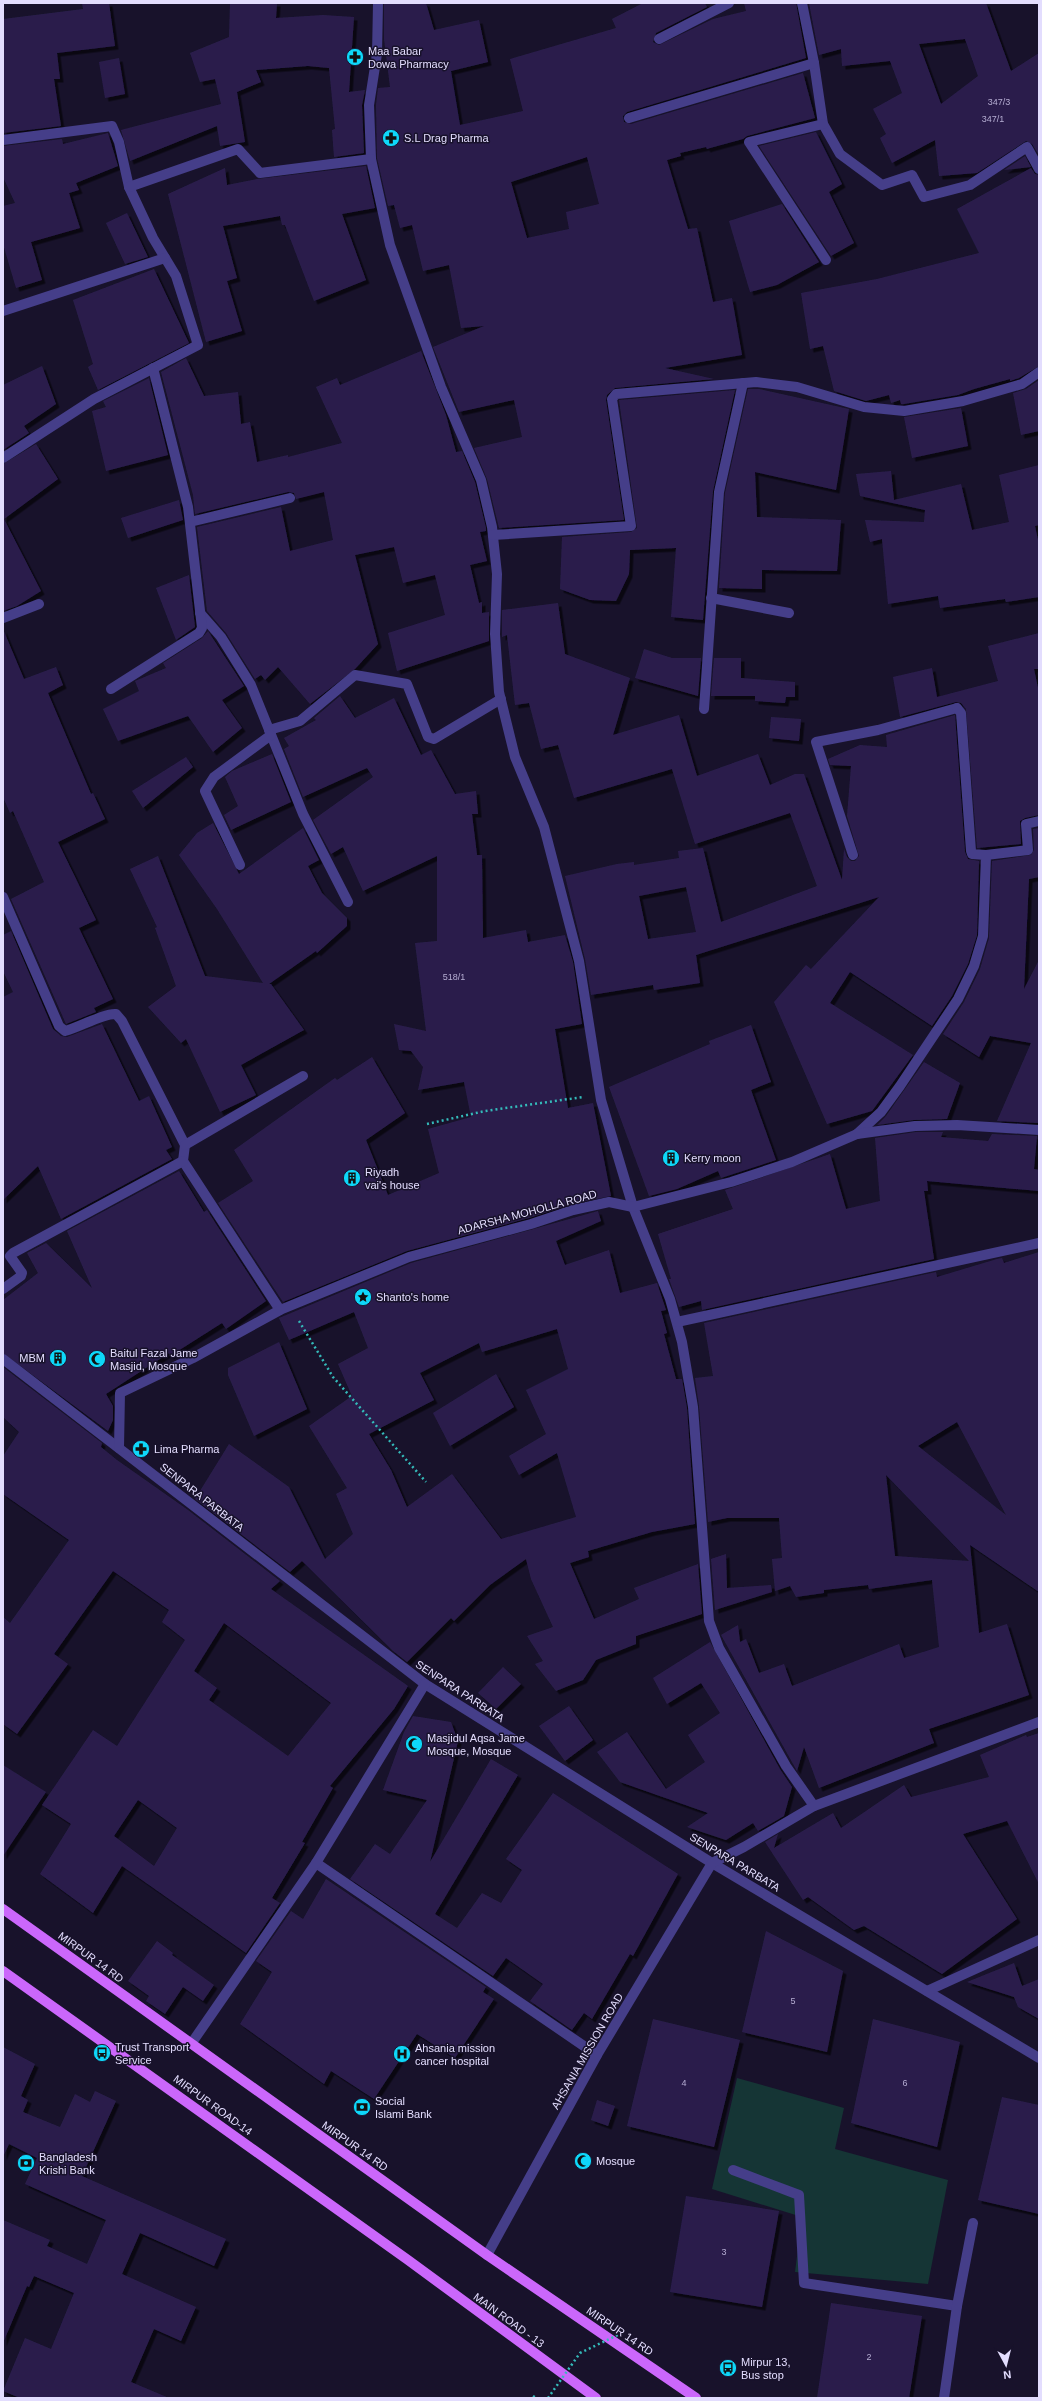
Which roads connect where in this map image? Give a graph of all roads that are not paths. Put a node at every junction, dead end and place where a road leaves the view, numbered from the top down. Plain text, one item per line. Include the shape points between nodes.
1 (378, 3) edge
2 (729, 3) edge
3 (802, 3) edge
4 (659, 39) dead end
5 (814, 63) junction
6 (629, 118) dead end
7 (823, 124) junction
8 (3, 140) edge
9 (371, 159) junction
10 (1039, 169) edge
11 (129, 187) junction
12 (165, 258) junction
13 (826, 260) dead end
14 (3, 311) edge
15 (154, 368) junction
16 (1039, 372) edge
17 (743, 383) junction
18 (3, 458) edge
19 (290, 498) dead end
20 (190, 522) junction
21 (493, 536) junction
22 (711, 598) junction
23 (39, 604) dead end
24 (200, 612) junction
25 (789, 613) dead end
26 (3, 618) edge
27 (111, 689) dead end
28 (501, 699) junction
29 (704, 709) dead end
30 (270, 732) junction
31 (1039, 821) edge
32 (853, 855) dead end
33 (986, 855) junction
34 (240, 865) dead end
35 (3, 897) edge
36 (348, 902) dead end
37 (303, 1076) dead end
38 (1039, 1130) edge
39 (856, 1134) junction
40 (185, 1145) junction
41 (184, 1161) junction
42 (633, 1207) junction
43 (1039, 1243) edge
44 (3, 1289) edge
45 (285, 1308) junction
46 (677, 1322) junction
47 (3, 1359) edge
48 (119, 1448) junction
49 (425, 1684) junction
50 (1039, 1722) edge
51 (814, 1806) junction
52 (316, 1863) junction
53 (712, 1863) junction
54 (3, 1909) edge
55 (1039, 1940) edge
56 (3, 1971) edge
57 (927, 1991) junction
58 (191, 2044) junction
59 (596, 2055) junction
60 (1039, 2058) edge
61 (733, 2170) dead end
62 (973, 2224) dead end
63 (487, 2255) junction
64 (408, 2260) joint
65 (958, 2306) junction
66 (596, 2398) edge
67 (696, 2398) edge
68 (944, 2398) edge

1 - 9 street via 377,54 370,105
2 - 4 street
3 - 5 street
5 - 6 street
5 - 7 street
7 - 10 street via 840,154 882,185 912,175 924,196 970,185 1027,147
7 - 13 street via 749,142
8 - 11 street via 112,126 119,142
9 - 11 street via 260,173 238,149
9 - 21 street via 390,245 442,387 481,480
11 - 12 street
12 - 14 street
12 - 15 street via 176,276 198,345
15 - 18 street via 94,399
15 - 20 street
16 - 17 street via 1022,384 963,401 904,411 864,407 797,387
17 - 21 street via 613,395 631,526
17 - 22 street via 719,492
19 - 20 street
20 - 24 street
21 - 28 street via 497,574 494,634
22 - 25 street
22 - 29 street
23 - 26 street
24 - 27 street via 201,631
24 - 30 street via 221,637 251,685
28 - 30 street via 434,739 428,737 407,684 355,675 300,721
28 - 42 street via 514,757 544,827 579,961 600,1094
30 - 34 street via 214,776 205,791
30 - 36 street via 303,814
31 - 33 street via 1026,824 1028,850
32 - 33 street via 816,742 878,730 957,708 961,713 971,851 972,854
33 - 39 street via 983,936 974,966 958,999 882,1112
35 - 40 street via 59,1026 65,1030 80,1028 109,1013 116,1014 122,1021
37 - 40 street
38 - 39 street, ADARSHA MOHOLLA ROAD via 957,1125 915,1126
39 - 42 street, ADARSHA MOHOLLA ROAD via 792,1162 731,1182
40 - 41 street
41 - 44 street via 13,1253 10,1256 22,1273
41 - 45 street
42 - 45 street, ADARSHA MOHOLLA ROAD via 609,1202 409,1257
42 - 46 street
43 - 46 street
45 - 48 street, ADARSHA MOHOLLA ROAD via 193,1358 120,1393
46 - 51 street via 693,1407 709,1622 723,1654 786,1766
47 - 48 street, SENPARA PARBATA
48 - 49 street, SENPARA PARBATA
49 - 52 street
49 - 53 street, SENPARA PARBATA
50 - 51 street
51 - 53 street
52 - 58 street
52 - 59 street
53 - 57 street, SENPARA PARBATA
53 - 59 street, AHSANIA MISSION ROAD
54 - 58 main road, MIRPUR 14 RD
55 - 57 street
56 - 64 main road, MIRPUR ROAD-14
57 - 60 street, SENPARA PARBATA
58 - 63 main road, MIRPUR 14 RD
59 - 63 street, AHSANIA MISSION ROAD
61 - 65 street via 799,2195 804,2283
62 - 65 street
63 - 67 main road, MIRPUR 14 RD
64 - 66 main road, MAIN ROAD - 13
65 - 68 street

